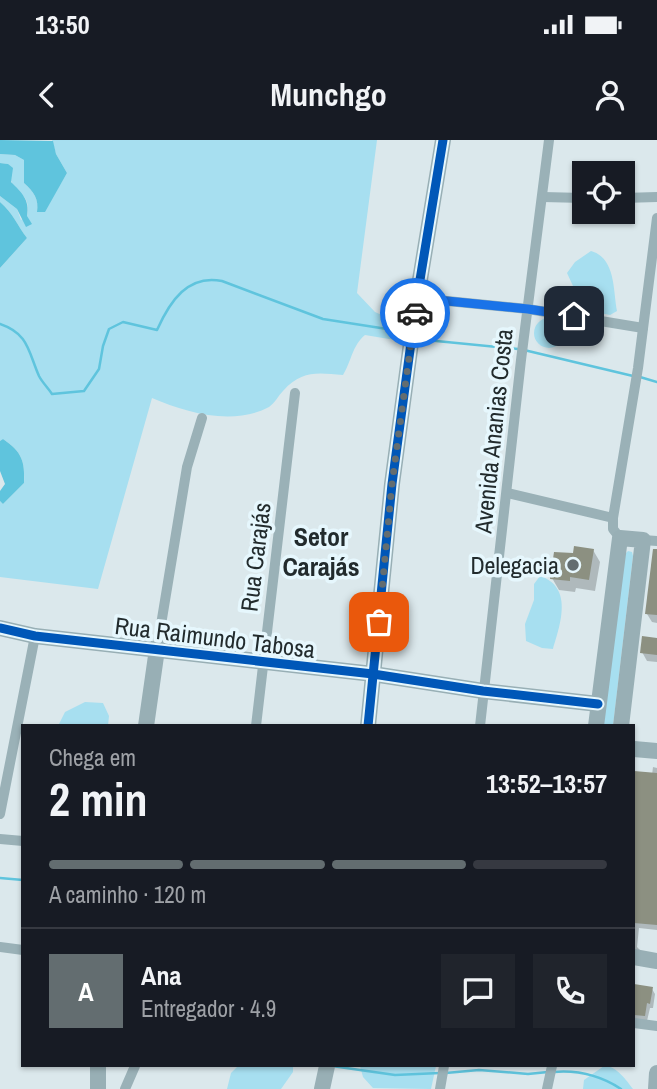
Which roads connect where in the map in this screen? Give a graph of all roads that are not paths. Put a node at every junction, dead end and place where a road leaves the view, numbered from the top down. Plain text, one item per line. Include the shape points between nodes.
1 (443, 140) edge
2 (549, 140) edge
3 (543, 197) junction
4 (657, 197) edge
5 (572, 198) edge
6 (635, 198) edge
7 (657, 218) edge
8 (417, 298) junction
9 (528, 309) junction
10 (643, 328) junction
11 (295, 393) dead end
12 (202, 418) dead end
13 (508, 494) junction
14 (613, 518) junction
15 (620, 538) junction
16 (650, 540) edge
17 (0, 628) edge
18 (35, 636) junction
19 (157, 649) junction
20 (264, 662) junction
21 (373, 674) junction
22 (483, 691) junction
23 (598, 704) junction
24 (146, 724) edge
25 (256, 724) edge
26 (368, 724) edge
27 (480, 724) edge
28 (596, 724) edge
29 (621, 724) edge
30 (635, 749) edge
31 (657, 751) edge
32 (0, 814) edge
33 (0, 839) edge
34 (21, 841) edge
35 (0, 947) edge
36 (21, 950) edge
37 (635, 957) edge
38 (657, 961) edge
39 (635, 1023) edge
40 (657, 1026) edge
41 (98, 1067) edge
42 (135, 1067) edge
43 (326, 1068) edge
44 (551, 1070) edge
45 (657, 1073) edge
46 (98, 1089) edge
47 (125, 1089) edge
48 (322, 1089) edge
49 (547, 1089) edge
50 (656, 1089) edge

1 - 8 street
2 - 3 street, Avenida Ananias Costa
3 - 5 street
3 - 9 street, Avenida Ananias Costa
4 - 6 street
7 - 10 street
8 - 9 street
8 - 21 street
9 - 10 street
9 - 13 street, Avenida Ananias Costa
10 - 14 street
11 - 20 street, Rua Carajás
12 - 19 street via 187,467
13 - 14 street
13 - 22 street, Avenida Ananias Costa
14 - 15 street via 613,529
15 - 16 street
15 - 23 street
16 - 29 street
17 - 18 street, Rua Raimundo Tabosa
18 - 19 street, Rua Raimundo Tabosa
18 - 32 street
19 - 20 street, Rua Raimundo Tabosa
19 - 24 street
20 - 21 street, Rua Raimundo Tabosa
20 - 25 street, Rua Carajás
21 - 22 street, Rua Raimundo Tabosa
21 - 26 street
22 - 23 street, Rua Raimundo Tabosa
22 - 27 street, Avenida Ananias Costa
23 - 28 street
30 - 31 street
33 - 34 street
35 - 36 street
37 - 38 street
39 - 40 street
41 - 46 street
42 - 47 street
43 - 48 street
44 - 49 street
45 - 50 street

